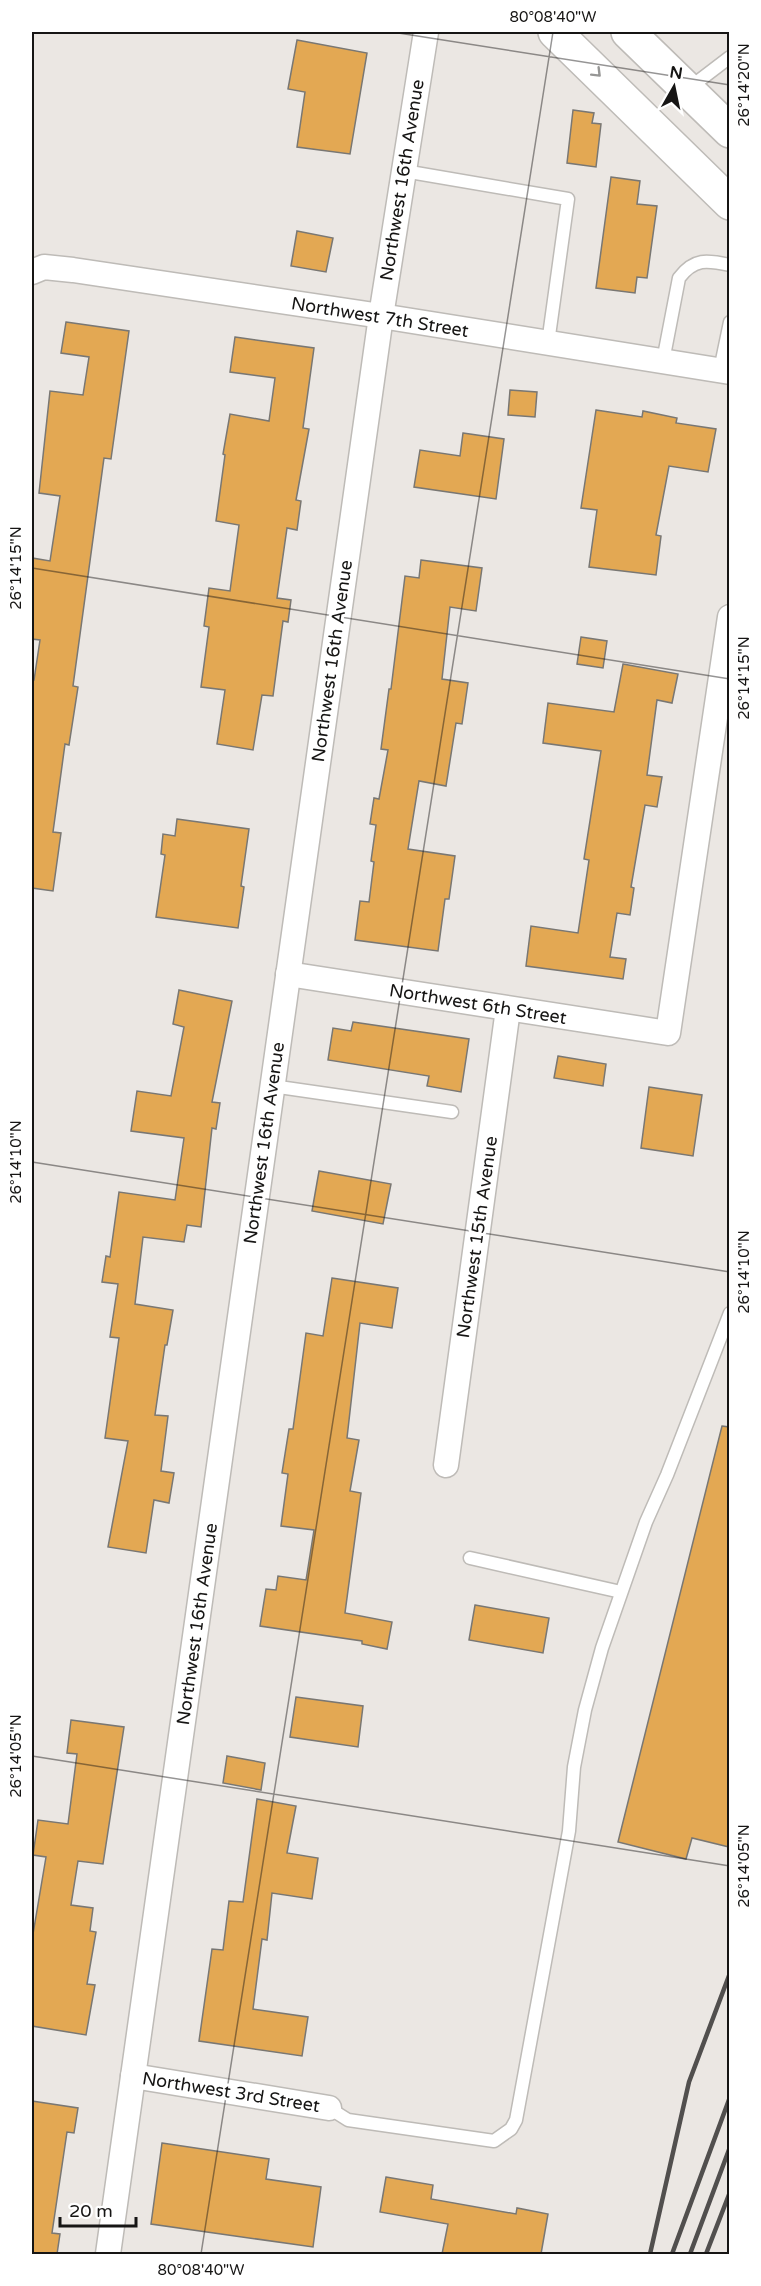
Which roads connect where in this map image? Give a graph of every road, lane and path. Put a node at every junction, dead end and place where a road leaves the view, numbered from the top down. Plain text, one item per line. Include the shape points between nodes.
1 (426, 32) edge
2 (555, 32) edge
3 (628, 32) edge
4 (729, 57) edge
5 (687, 89) junction
6 (729, 131) edge
7 (404, 171) junction
8 (729, 203) edge
9 (729, 265) edge
10 (32, 272) edge
11 (381, 316) junction
12 (729, 322) edge
13 (548, 342) junction
14 (663, 361) junction
15 (725, 371) edge
16 (729, 617) edge
17 (288, 974) junction
18 (508, 1009) junction
19 (272, 1086) junction
20 (452, 1112) dead end
21 (729, 1313) edge
22 (446, 1465) dead end
23 (470, 1558) dead end
24 (621, 1593) junction
25 (133, 2076) junction
26 (329, 2108) joint
27 (108, 2254) edge

1 - 7 street, Northwest 16th Avenue
2 -> 8 main road
3 - 5 main road
4 - 5 lane
5 - 6 main road
7 - 11 street, Northwest 16th Avenue
7 - 13 lane via 568,199
9 - 14 lane via 707,260 688,267 679,278
10 - 11 street, Northwest 7th Street via 44,267 73,270
11 - 13 street, Northwest 7th Street
11 - 17 street, Northwest 16th Avenue
12 - 15 lane
13 - 14 street, Northwest 7th Street
14 - 15 street, Northwest 7th Street
16 - 18 street, Northwest 6th Street via 668,1033
17 - 18 street, Northwest 6th Street
17 - 19 street, Northwest 16th Avenue
18 - 22 street, Northwest 15th Avenue
19 - 20 lane
19 - 25 street, Northwest 16th Avenue
21 - 24 lane
23 - 24 lane
24 - 26 lane via 585,1710 574,1767 569,1831 516,2120 511,2129 494,2140 348,2120
25 - 26 street, Northwest 3rd Street
25 - 27 street, Northwest 16th Avenue

